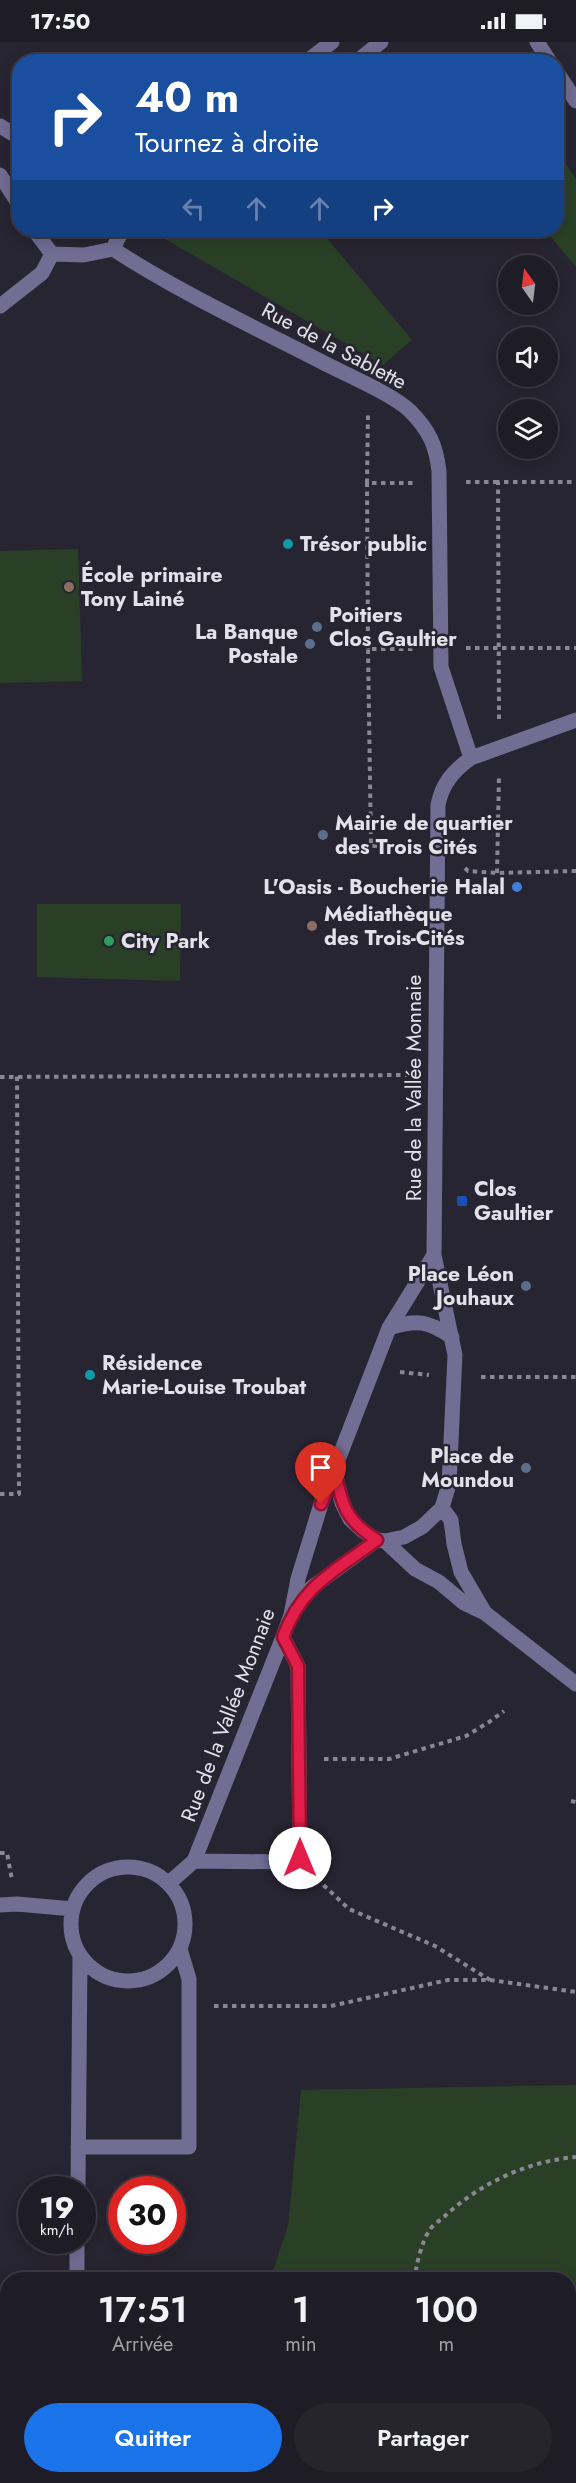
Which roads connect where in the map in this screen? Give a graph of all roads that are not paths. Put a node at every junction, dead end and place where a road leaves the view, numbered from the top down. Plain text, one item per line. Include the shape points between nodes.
1 (332, 42) edge
2 (381, 42) edge
3 (316, 54) edge
4 (366, 54) edge
5 (564, 83) edge
6 (576, 101) edge
7 (0, 175) edge
8 (12, 192) edge
9 (39, 237) edge
10 (119, 237) edge
11 (113, 249) junction
12 (52, 254) junction
13 (0, 306) edge
14 (576, 720) edge
15 (471, 758) junction
16 (434, 1255) junction
17 (389, 1328) junction
18 (452, 1337) junction
19 (335, 1472) junction
20 (441, 1508) junction
21 (381, 1540) junction
22 (485, 1613) junction
23 (291, 1615) junction
24 (283, 1637) junction
25 (576, 1684) edge
26 (194, 1861) junction
27 (169, 1883) junction
28 (0, 1905) edge
29 (73, 1909) junction
30 (180, 1949) junction
31 (80, 1955) junction
32 (78, 2147) junction
33 (78, 2176) edge
34 (77, 2254) edge
35 (77, 2272) edge

1 - 3 street
2 - 4 street
5 - 6 street
7 - 8 street
9 - 12 street
10 - 11 street
11 - 12 street via 84,255
11 - 15 street, Rue de la Sablette via 157,278 369,386 408,409 430,434 437,451 439,482 441,667
12 - 13 street via 42,273
14 - 15 street, Rue de la Vallée Monnaie
15 - 16 street, Rue de la Vallée Monnaie via 458,767 441,792 438,806
16 - 17 street, Rue de la Vallée Monnaie
16 - 18 street, Rue de la Vallée Monnaie
17 - 18 street via 411,1321 433,1324
17 - 19 street, Rue de la Vallée Monnaie
18 - 20 street, Rue de la Vallée Monnaie via 455,1355 449,1484
19 - 21 street via 342,1503 351,1519
19 - 23 street, Rue de la Vallée Monnaie via 321,1504
20 - 21 street via 404,1538
20 - 22 street via 451,1520 460,1572
21 - 22 street via 415,1569
21 - 23 street via 311,1588
22 - 25 street
23 - 24 street, Rue de la Vallée Monnaie
24 - 26 street, Rue de la Vallée Monnaie
24 - 26 street via 298,1666 300,1858 292,1862
26 - 27 street, Rue de la Vallée Monnaie
27 - 29 street via 153,1871 133,1866 114,1868 95,1876 81,1891
27 - 30 street via 180,1897 185,1914
28 - 29 street
29 - 31 street via 72,1933
30 - 31 street via 157,1974 141,1980 107,1977
30 - 32 street via 189,1979 189,2147
31 - 32 street
32 - 33 street
34 - 35 street

